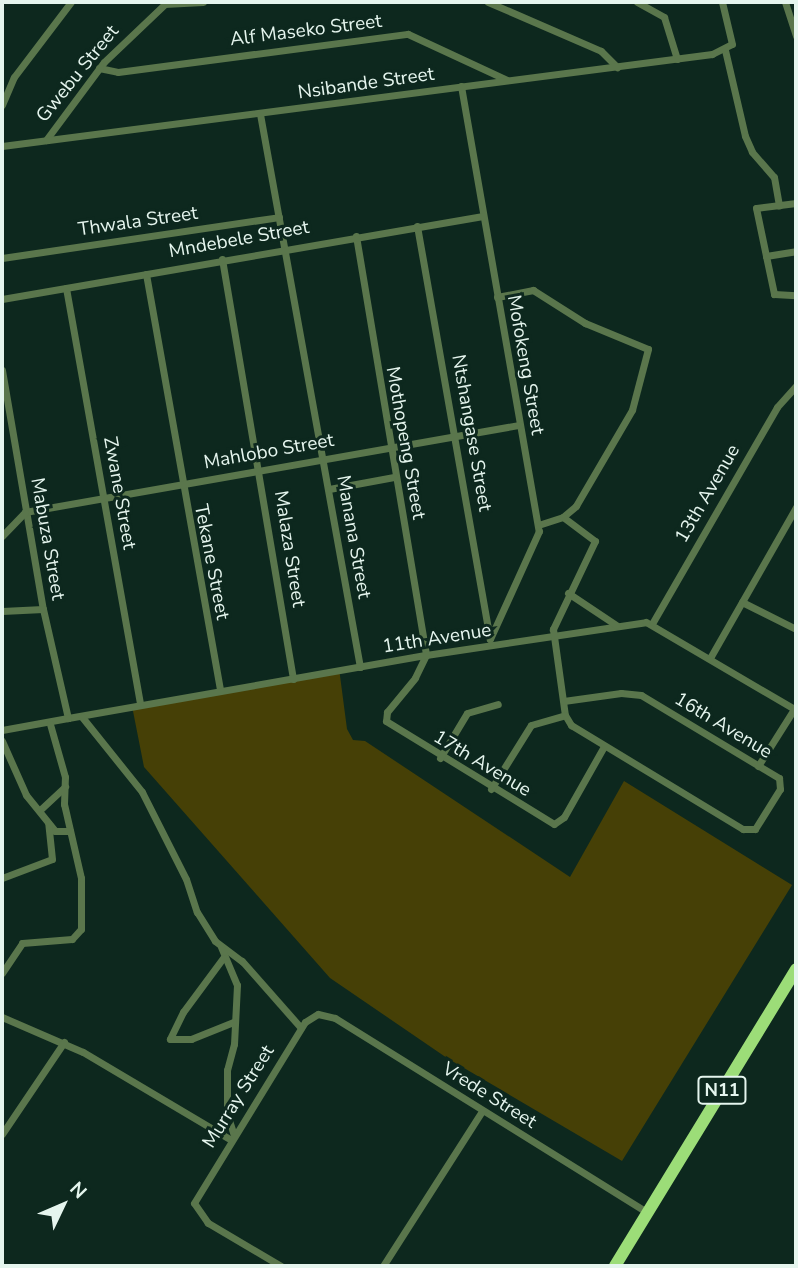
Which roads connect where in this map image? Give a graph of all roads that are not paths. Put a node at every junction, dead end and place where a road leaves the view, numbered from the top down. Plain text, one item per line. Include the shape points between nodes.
1 (71, 2) edge
2 (203, 2) edge
3 (488, 2) edge
4 (637, 2) edge
5 (722, 2) edge
6 (785, 2) edge
7 (166, 3) edge
8 (796, 36) edge
9 (725, 50) junction
10 (677, 59) junction
11 (617, 67) junction
12 (99, 68) junction
13 (507, 80) junction
14 (461, 86) junction
15 (2, 105) edge
16 (260, 114) junction
17 (46, 140) junction
18 (2, 146) edge
19 (796, 203) edge
20 (779, 206) junction
21 (482, 216) junction
22 (279, 217) junction
23 (417, 226) junction
24 (355, 236) junction
25 (285, 247) junction
26 (796, 251) edge
27 (766, 256) junction
28 (2, 258) edge
29 (222, 259) junction
30 (146, 274) junction
31 (66, 288) junction
32 (796, 295) edge
33 (497, 297) junction
34 (2, 299) edge
35 (2, 370) edge
36 (796, 386) edge
37 (519, 425) junction
38 (456, 435) junction
39 (389, 446) junction
40 (323, 458) junction
41 (260, 470) junction
42 (394, 477) junction
43 (181, 484) junction
44 (329, 489) junction
45 (104, 497) junction
46 (796, 507) edge
47 (25, 512) junction
48 (563, 517) junction
49 (538, 525) junction
50 (2, 536) edge
51 (568, 593) junction
52 (742, 602) junction
53 (43, 609) junction
54 (2, 611) edge
55 (653, 622) junction
56 (616, 625) junction
57 (796, 629) edge
58 (553, 635) junction
59 (490, 643) junction
60 (426, 655) junction
61 (710, 657) junction
62 (360, 667) junction
63 (293, 679) junction
64 (220, 690) junction
65 (564, 702) junction
66 (140, 704) junction
67 (498, 704) dead end
68 (795, 710) edge
69 (66, 715) junction
70 (565, 715) junction
71 (82, 716) junction
72 (50, 724) junction
73 (2, 730) edge
74 (2, 741) edge
75 (603, 748) junction
76 (440, 758) junction
77 (758, 766) junction
78 (65, 787) junction
79 (491, 789) junction
80 (41, 809) junction
81 (48, 822) junction
82 (70, 831) junction
83 (2, 878) edge
84 (221, 947) junction
85 (223, 958) junction
86 (796, 969) edge
87 (2, 973) edge
88 (314, 1016) joint
89 (2, 1017) edge
90 (233, 1022) junction
91 (300, 1028) junction
92 (64, 1042) junction
93 (482, 1111) junction
94 (2, 1134) edge
95 (232, 1137) junction
96 (647, 1212) junction
97 (281, 1266) edge
98 (383, 1266) edge
99 (615, 1266) edge

1 - 15 street via 14,77
2 - 7 street
3 - 11 street via 601,51
4 - 10 street via 664,17
5 - 9 street, Nsibande Street via 732,44
6 - 8 street
7 - 12 street, Gwebu Street
9 - 10 street, Nsibande Street
9 - 20 street via 745,136 752,152 774,177
10 - 11 street, Nsibande Street
11 - 13 street, Nsibande Street
12 - 13 street, Alf Maseko Street via 118,72 408,34
12 - 17 street, Gwebu Street
13 - 14 street, Nsibande Street
14 - 16 street, Nsibande Street
14 - 21 street, Mofokeng Street
16 - 17 street, Nsibande Street
16 - 22 street, Manana Street
17 - 18 street, Nsibande Street
19 - 20 street
20 - 27 street via 756,208
21 - 23 street, Mndebele Street
21 - 33 street, Mofokeng Street
22 - 25 street, Manana Street
22 - 28 street, Thwala Street
23 - 24 street, Mndebele Street
23 - 38 street, Ntshangase Street
24 - 25 street, Mndebele Street
24 - 39 street, Mothopeng Street
25 - 29 street, Mndebele Street
25 - 40 street, Manana Street
26 - 27 street
27 - 32 street via 774,294
29 - 30 street, Mndebele Street
29 - 41 street, Malaza Street
30 - 31 street, Mndebele Street
30 - 43 street, Tekane Street
31 - 34 street, Mndebele Street
31 - 45 street, Zwane Street
33 - 37 street, Mofokeng Street
33 - 48 street via 533,290 585,323 648,349 632,410 576,506
35 - 47 street, Mabuza Street
36 - 55 street, 13th Avenue via 777,407
37 - 38 street, Mahlobo Street
37 - 49 street, Mofokeng Street
38 - 39 street, Mahlobo Street
38 - 59 street, Ntshangase Street
39 - 40 street, Mahlobo Street
39 - 42 street, Mothopeng Street
40 - 41 street, Mahlobo Street
40 - 44 street, Manana Street
41 - 43 street, Mahlobo Street
41 - 63 street, Malaza Street
42 - 44 street
42 - 60 street, Mothopeng Street
43 - 45 street, Mahlobo Street
43 - 64 street, Tekane Street
44 - 62 street, Manana Street
45 - 47 street, Mahlobo Street
45 - 66 street, Zwane Street
46 - 52 street
47 - 50 street
47 - 53 street, Mabuza Street
48 - 49 street
48 - 51 street via 595,541
49 - 59 street, Mofokeng Street via 536,545
51 - 56 street
51 - 58 street
52 - 57 street
52 - 61 street
53 - 54 street
53 - 69 street, Mabuza Street
55 - 56 street, 11th Avenue
55 - 61 street
56 - 58 street, 11th Avenue
58 - 59 street, 11th Avenue
58 - 65 street
59 - 60 street, 11th Avenue
60 - 62 street, 11th Avenue
60 - 76 street, 17th Avenue via 385,718 393,729
61 - 68 street
62 - 63 street, 11th Avenue
63 - 64 street, 11th Avenue
64 - 66 street, 11th Avenue
65 - 70 street
65 - 77 street, 16th Avenue via 621,693 641,695
66 - 71 street, 11th Avenue
67 - 76 street via 467,713
68 - 77 street
69 - 71 street, 11th Avenue
69 - 72 street, 11th Avenue
70 - 75 street, 16th Avenue via 575,729
70 - 79 street via 531,725
71 - 84 street via 142,792 186,879 197,912
72 - 73 street, 11th Avenue
72 - 78 street
74 - 80 street via 21,788
75 - 77 street, 16th Avenue via 747,831 758,825 781,787 779,778
75 - 79 street, 17th Avenue via 558,824
76 - 79 street, 17th Avenue
78 - 80 street
78 - 82 street
80 - 81 street
81 - 82 street via 59,833
81 - 83 street via 52,859
82 - 87 street via 82,886 80,933 65,940 24,942
84 - 85 street
84 - 91 street via 243,961
85 - 90 street via 237,982
85 - 90 street via 183,1012 170,1039 191,1039
86 - 96 highway, N11
88 - 91 street, Murray Street
88 - 93 street, Vrede Street via 334,1018
89 - 92 street
90 - 95 street via 227,1114
91 - 95 street, Murray Street
92 - 94 street
92 - 95 street
93 - 96 street, Vrede Street
93 - 98 street
95 - 97 street, Murray Street via 195,1199 201,1218
96 - 99 highway, N11

